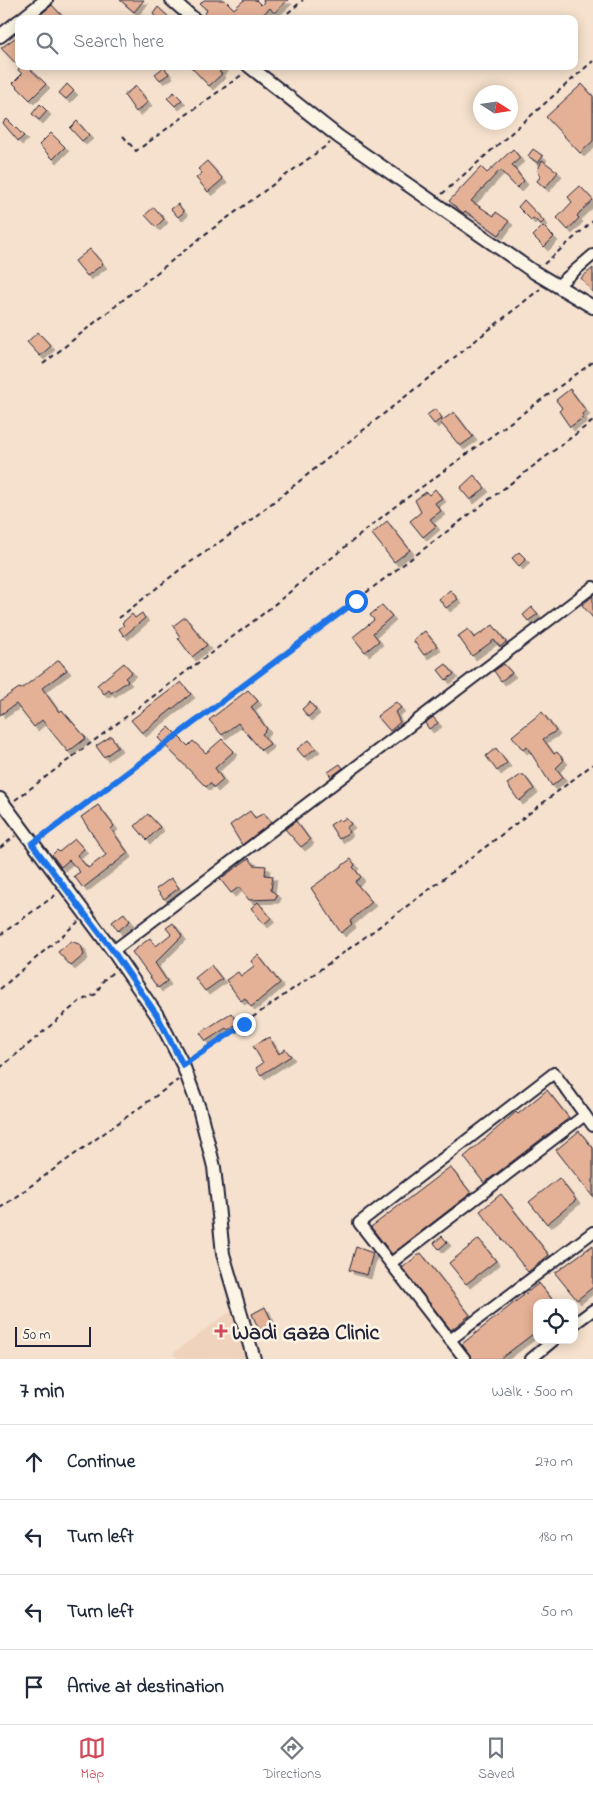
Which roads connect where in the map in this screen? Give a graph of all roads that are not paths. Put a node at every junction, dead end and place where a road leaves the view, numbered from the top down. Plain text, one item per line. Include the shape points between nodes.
1 (46, 0) edge
2 (172, 0) edge
3 (27, 15) edge
4 (189, 15) edge
5 (15, 24) edge
6 (0, 36) edge
7 (254, 70) edge
8 (593, 255) edge
9 (557, 286) junction
10 (593, 307) edge
11 (593, 587) edge
12 (3, 803) edge
13 (113, 951) junction
14 (585, 1115) junction
15 (593, 1126) edge
16 (593, 1232) edge
17 (392, 1264) junction
18 (593, 1310) edge
19 (578, 1321) edge
20 (450, 1340) junction
21 (549, 1344) edge
22 (254, 1359) edge
23 (465, 1359) edge
24 (531, 1359) edge

1 - 3 street
2 - 4 street
5 - 6 street
7 - 9 street via 339,137
8 - 9 street
9 - 10 street
11 - 13 street
12 - 13 street
13 - 22 street via 157,1015 199,1108 214,1167 223,1254
14 - 15 street
14 - 17 street
14 - 17 street via 554,1072 359,1223
16 - 20 street
17 - 20 street
18 - 19 street
20 - 23 street
21 - 24 street

